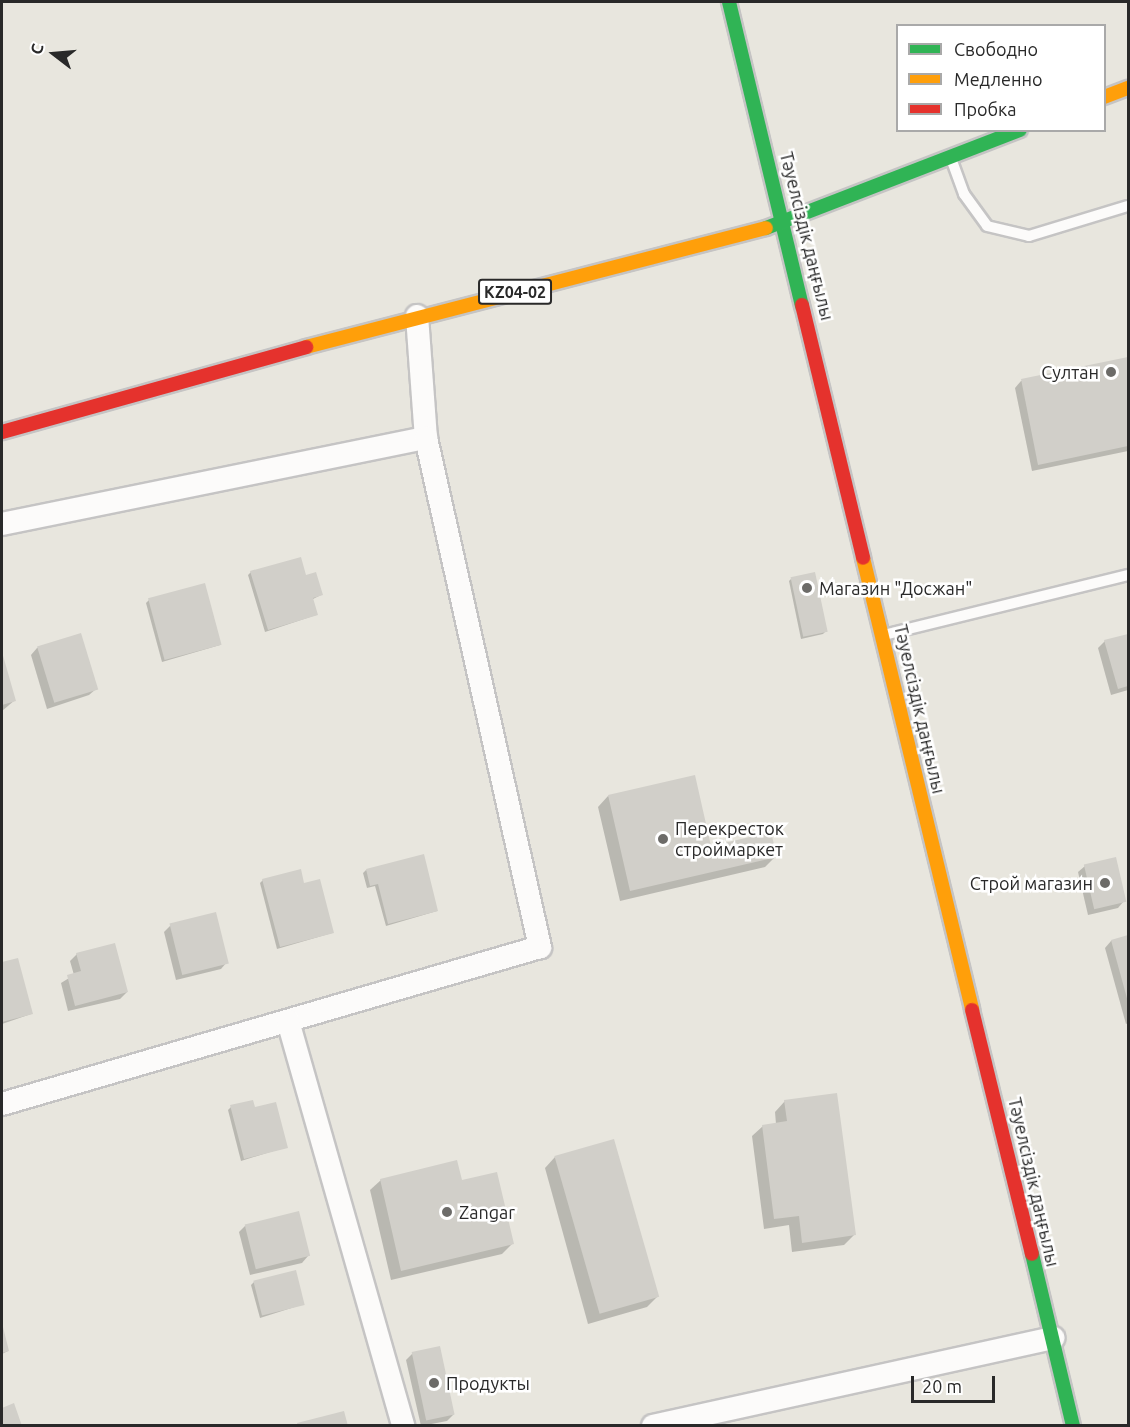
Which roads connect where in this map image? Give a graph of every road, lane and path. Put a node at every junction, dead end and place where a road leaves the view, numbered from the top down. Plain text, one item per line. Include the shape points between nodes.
1 (729, 2) edge
2 (1128, 88) edge
3 (1106, 96) edge
4 (1015, 132) edge
5 (951, 158) junction
6 (1128, 206) edge
7 (786, 223) junction
8 (417, 316) junction
9 (2, 432) edge
10 (426, 438) junction
11 (2, 524) edge
12 (1128, 575) edge
13 (884, 635) junction
14 (288, 1021) junction
15 (2, 1104) edge
16 (1053, 1338) junction
17 (403, 1425) edge
18 (653, 1425) edge
19 (1073, 1425) edge

1 - 7 street, Тәуелсіздік даңғылы
2 - 3 street
4 - 5 street, KZ04-02
5 - 6 lane via 964,194 987,226 1029,236
5 - 7 street, KZ04-02
7 - 8 street, KZ04-02
7 - 13 street, Тәуелсіздік даңғылы
8 - 9 street, KZ04-02
8 - 10 street
10 - 11 street
10 - 14 street via 540,947
12 - 13 lane
13 - 16 street, Тәуелсіздік даңғылы
14 - 15 street
14 - 17 street
16 - 18 street
16 - 19 street, Тәуелсіздік даңғылы

